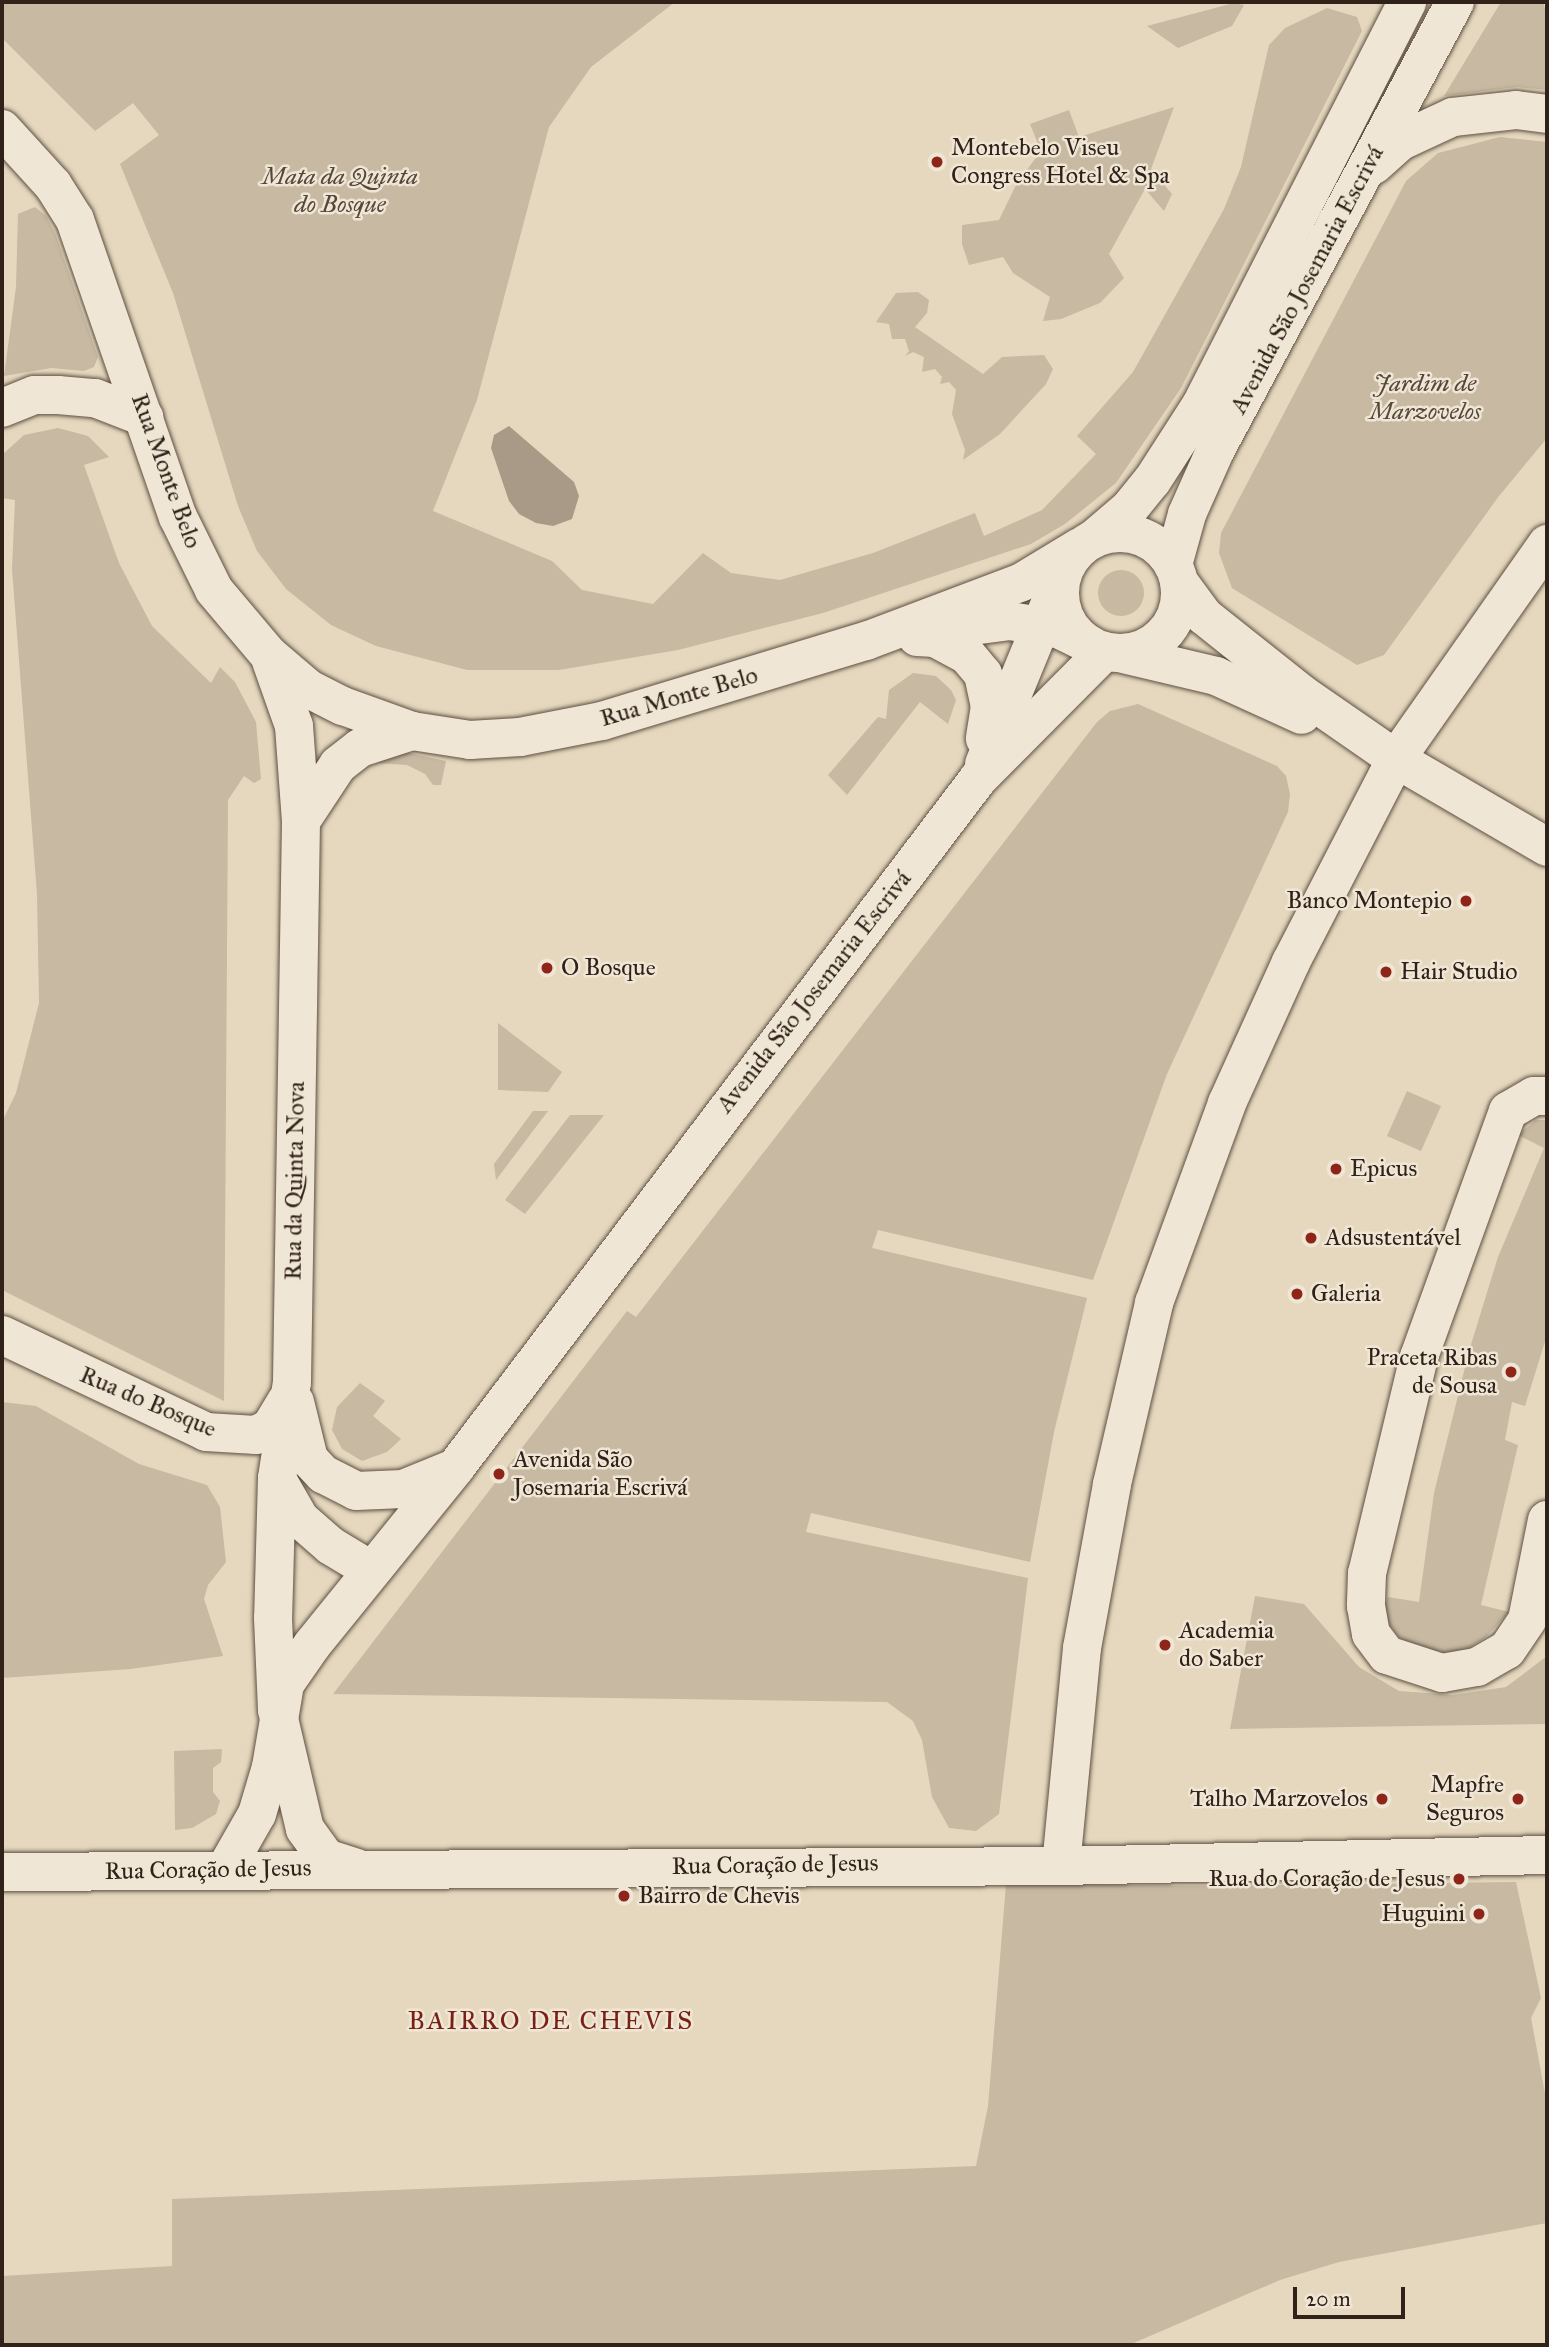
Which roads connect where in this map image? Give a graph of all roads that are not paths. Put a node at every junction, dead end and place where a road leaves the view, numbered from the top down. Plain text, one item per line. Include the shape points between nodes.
1 (1407, 2) edge
2 (1455, 2) edge
3 (1547, 114) edge
4 (2, 129) edge
5 (1361, 180) junction
6 (2, 408) edge
7 (144, 417) junction
8 (1547, 544) edge
9 (1079, 553) junction
10 (1176, 573) junction
11 (1041, 625) junction
12 (883, 639) junction
13 (1106, 650) junction
14 (269, 655) junction
15 (353, 710) junction
16 (412, 732) junction
17 (1396, 759) junction
18 (978, 779) junction
19 (301, 821) junction
20 (1547, 847) edge
21 (1547, 1096) edge
22 (2, 1335) edge
23 (289, 1392) junction
24 (206, 1432) junction
25 (456, 1467) junction
26 (277, 1478) junction
27 (1547, 1520) edge
28 (371, 1570) junction
29 (278, 1710) junction
30 (1547, 1856) edge
31 (1061, 1866) junction
32 (358, 1869) junction
33 (225, 1870) junction
34 (2, 1872) edge

1 - 9 street, Avenida São Josemaria Escrivá via 1200,405 1152,481 1129,509
2 - 5 street, Avenida São Josemaria Escrivá
3 - 5 street via 1516,110 1453,117 1401,141
4 - 7 street, Rua Monte Belo via 53,185 75,220
5 - 10 street, Avenida São Josemaria Escrivá via 1215,452 1187,514
6 - 7 street via 35,395 58,395 95,398
7 - 14 street, Rua Monte Belo via 178,517 214,590
8 - 17 street
9 - 10 street via 1131,533 1148,539
9 - 11 street, Avenida São Josemaria Escrivá
9 - 12 street, Rua Monte Belo via 1022,582
9 - 13 street via 1061,608 1068,624
10 - 13 street via 1180,599 1166,631 1152,643
10 - 17 street via 1204,616 1235,645
11 - 12 street, Rua Monte Belo via 1010,621
11 - 13 street, Rua Monte Belo
11 - 18 street, Avenida São Josemaria Escrivá
12 - 16 street, Rua Monte Belo via 603,721 470,740
12 - 18 street, Rua Monte Belo via 935,638 967,654 983,674 990,706
13 - 17 street, Rua Monte Belo via 1216,676
13 - 18 street, Avenida São Josemaria Escrivá
14 - 15 street, Rua Monte Belo via 309,689
14 - 19 street, Rua da Quinta Nova via 294,726
15 - 16 street, Rua Monte Belo
15 - 19 street
16 - 19 street via 360,748 338,765
17 - 20 street
17 - 31 street via 1291,962 1227,1103 1154,1303 1112,1484 1082,1648
18 - 25 street, Avenida São Josemaria Escrivá
19 - 23 street, Rua da Quinta Nova
21 - 27 street via 1534,1096 1508,1111 1419,1357 1367,1573 1371,1634 1387,1655 1442,1673 1478,1667 1507,1650 1527,1620
22 - 24 street, Rua do Bosque
23 - 24 street, Rua do Bosque via 270,1428 256,1435
23 - 25 street via 309,1459 356,1491 403,1489
23 - 26 street, Rua da Quinta Nova
24 - 26 street via 252,1465 271,1492
25 - 28 street, Avenida São Josemaria Escrivá
26 - 28 street via 300,1519 331,1546
26 - 29 street, Rua da Quinta Nova via 273,1618
28 - 29 street, Avenida São Josemaria Escrivá via 285,1684
29 - 32 street via 305,1829 326,1858
29 - 33 street, Avenida São Josemaria Escrivá via 271,1767 257,1814
30 - 31 street, Rua Coração de Jesus
31 - 32 street, Rua Coração de Jesus
32 - 33 street, Rua Coração de Jesus
33 - 34 street, Rua Coração de Jesus

